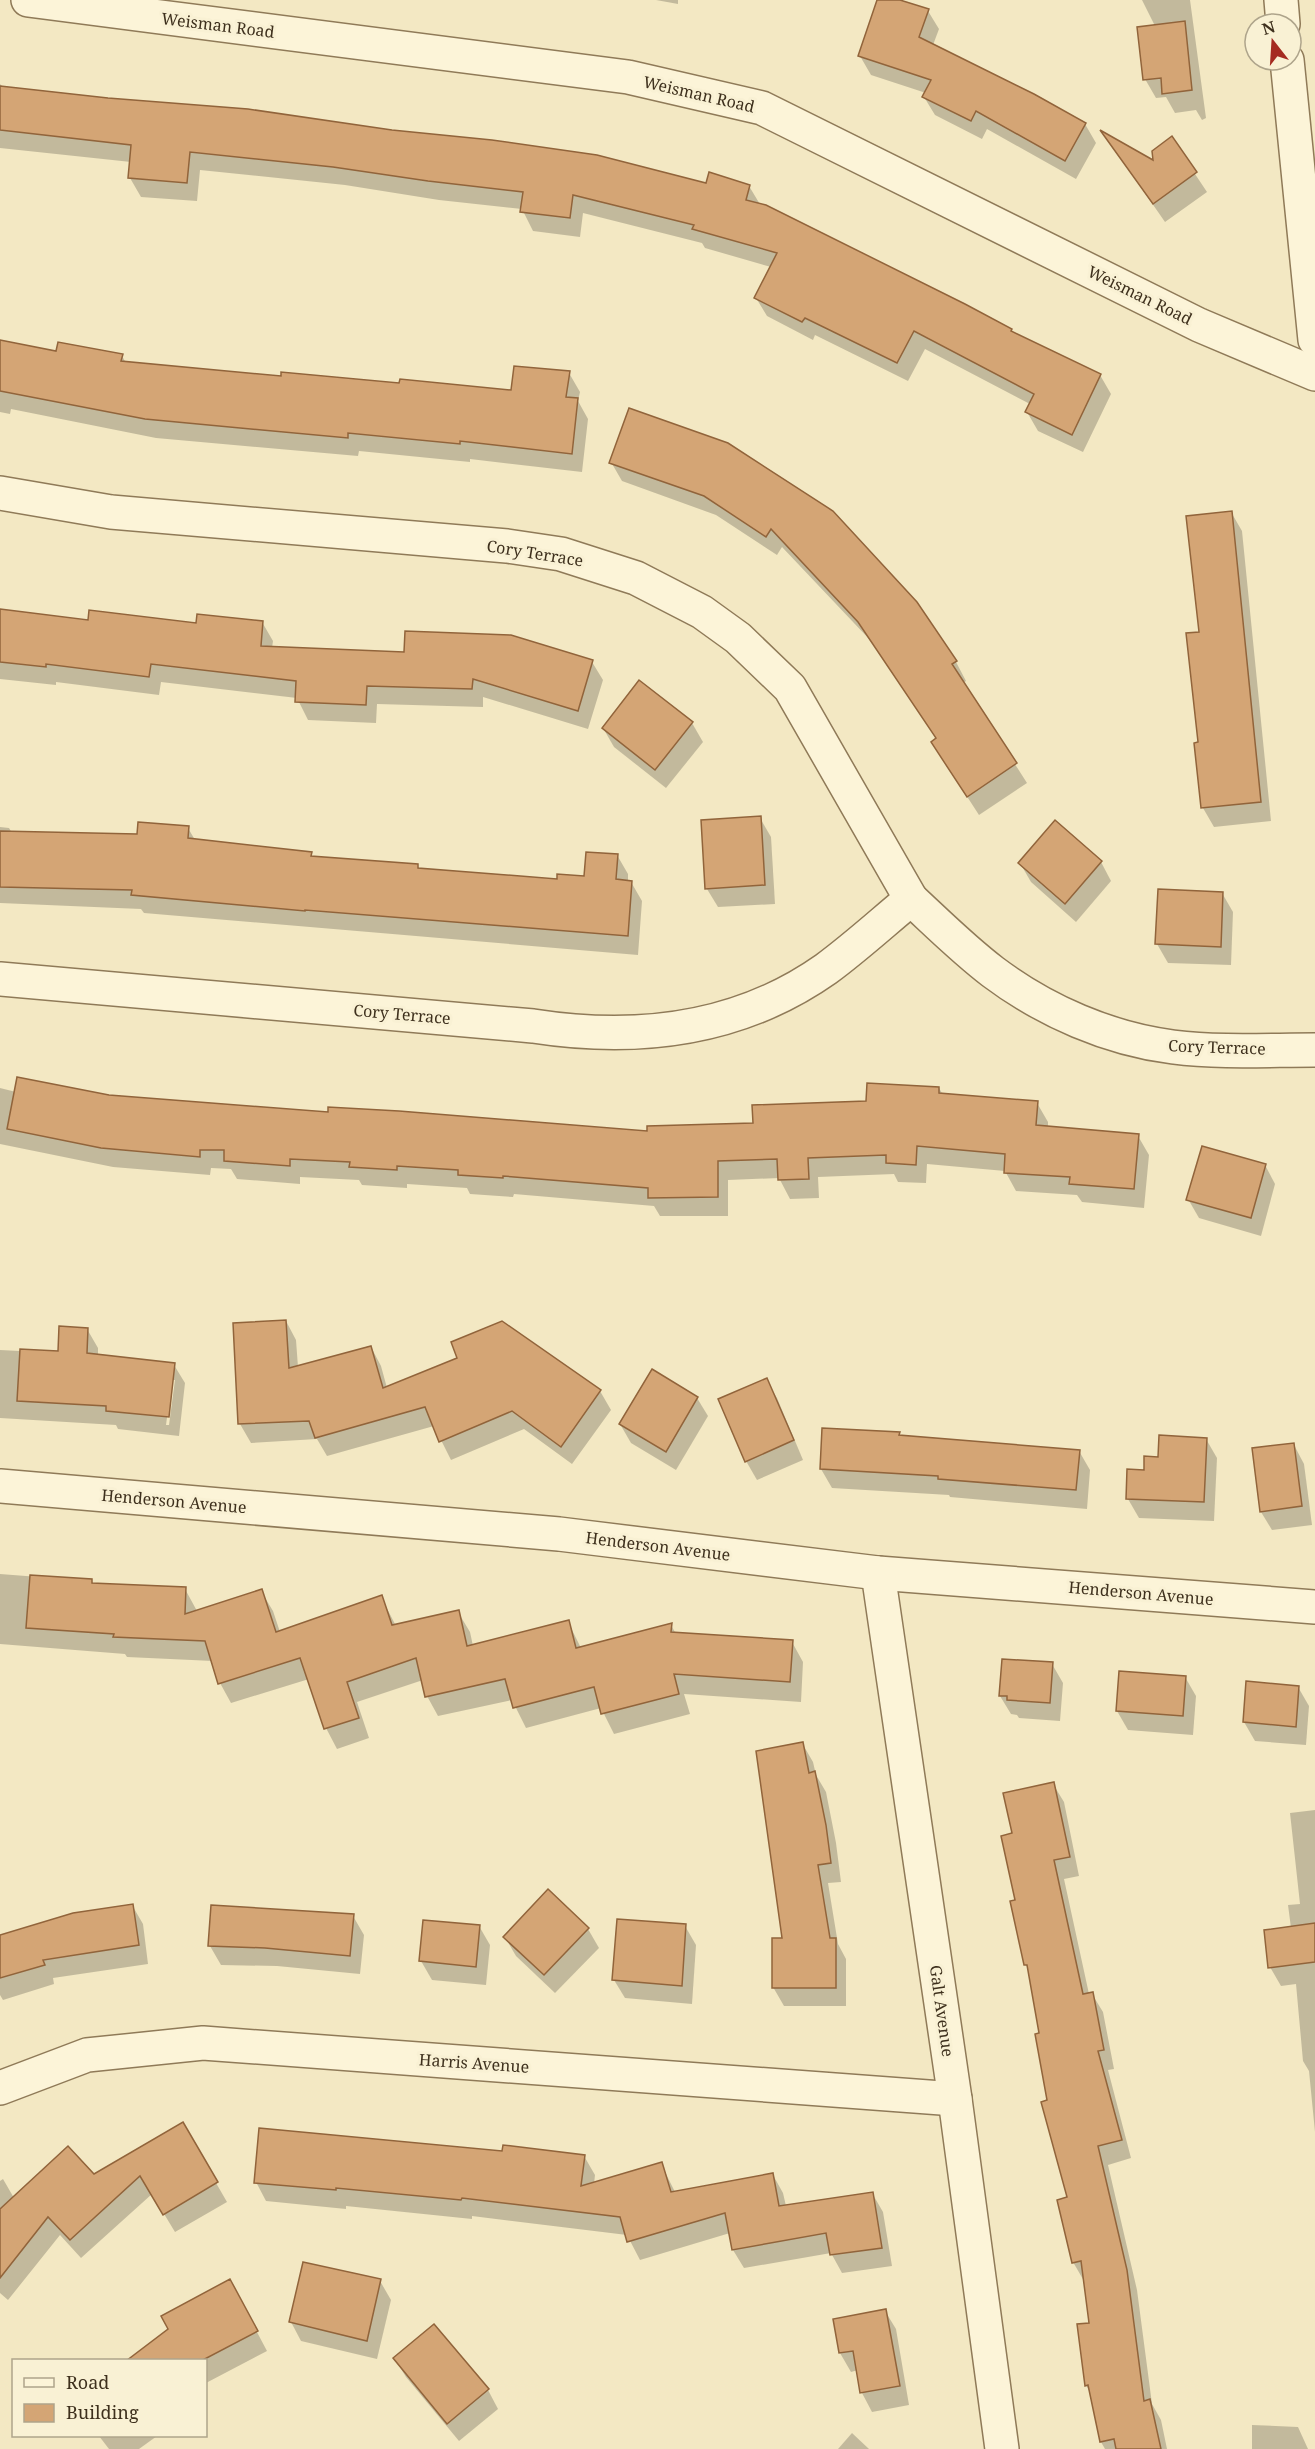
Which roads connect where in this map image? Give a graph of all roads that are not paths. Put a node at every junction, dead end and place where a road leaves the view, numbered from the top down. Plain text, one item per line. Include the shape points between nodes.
1 (28, 0) edge
2 (193, 11) edge
3 (1288, 72) edge
4 (1315, 340) edge
5 (1315, 374) edge
6 (0, 494) edge
7 (911, 899) junction
8 (0, 979) edge
9 (1315, 1050) edge
10 (0, 1486) edge
11 (878, 1573) junction
12 (1315, 1607) edge
13 (0, 2088) edge
14 (955, 2099) junction
15 (1002, 2449) edge

1 - 2 street, Weisman Road
2 - 5 street, Weisman Road via 628,77 762,108 1199,325
3 - 4 street
6 - 7 street, Cory Terrace via 111,512 507,546 561,554 636,578 738,638 790,688
7 - 8 street, Cory Terrace via 825,969 781,995 729,1017 645,1033 578,1033
7 - 9 street, Cory Terrace via 1013,986 1054,1010 1113,1034 1172,1047 1208,1050
10 - 11 street, Henderson Avenue via 559,1534
11 - 12 street, Henderson Avenue
11 - 14 street, Galt Avenue
13 - 14 street, Harris Avenue via 87,2055 203,2043
14 - 15 street, Galt Avenue

